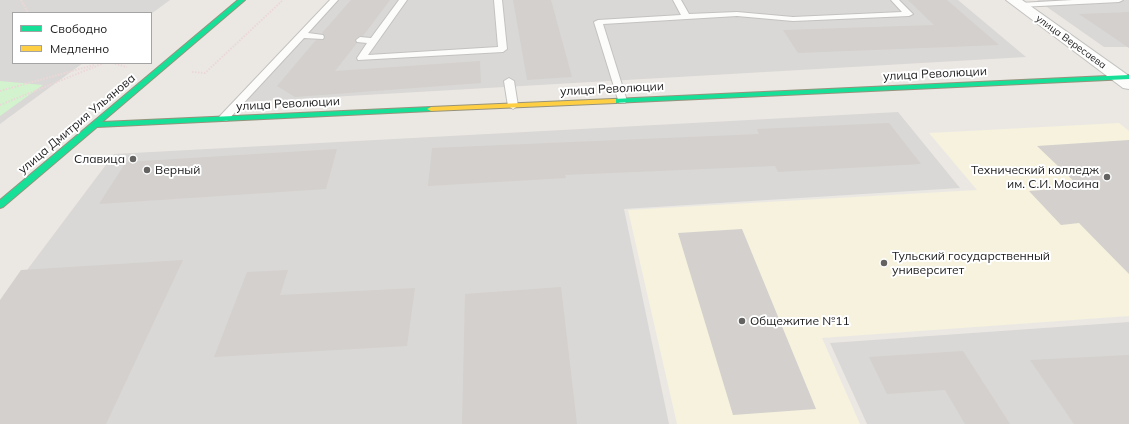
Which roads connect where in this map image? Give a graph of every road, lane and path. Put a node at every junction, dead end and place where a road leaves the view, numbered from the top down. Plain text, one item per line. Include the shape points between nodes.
1 (21, 0) edge
2 (242, 0) edge
3 (283, 0) edge
4 (334, 0) edge
5 (403, 0) edge
6 (498, 0) edge
7 (677, 0) edge
8 (895, 0) edge
9 (1119, 0) edge
10 (1017, 2) edge
11 (27, 12) edge
12 (686, 16) junction
13 (302, 35) junction
14 (320, 36) dead end
15 (360, 40) dead end
16 (372, 41) junction
17 (503, 49) junction
18 (505, 59) dead end
19 (99, 64) edge
20 (100, 64) edge
21 (116, 64) edge
22 (130, 68) dead end
23 (190, 72) dead end
24 (1126, 80) edge
25 (508, 81) dead end
26 (0, 91) edge
27 (622, 101) junction
28 (0, 104) edge
29 (512, 106) junction
30 (223, 119) junction
31 (96, 125) junction
32 (0, 205) edge

1 - 11 path
2 - 31 street, улица Дмитрия Ульянова
3 - 23 path via 205,72
4 - 13 lane
5 - 16 lane
6 - 17 lane
7 - 12 lane
8 - 12 lane via 909,14 793,18 737,14
9 - 10 lane
10 - 24 street, улица Вересаева
12 - 27 lane via 598,22
13 - 14 lane
13 - 30 lane
15 - 16 lane
16 - 17 lane via 361,58
17 - 18 lane
19 - 26 path
20 - 28 path
21 - 22 path
24 - 27 street, улица Революции
25 - 29 lane
27 - 29 street, улица Революции
29 - 30 street, улица Революции
30 - 31 street, улица Революции
31 - 32 street, улица Дмитрия Ульянова

